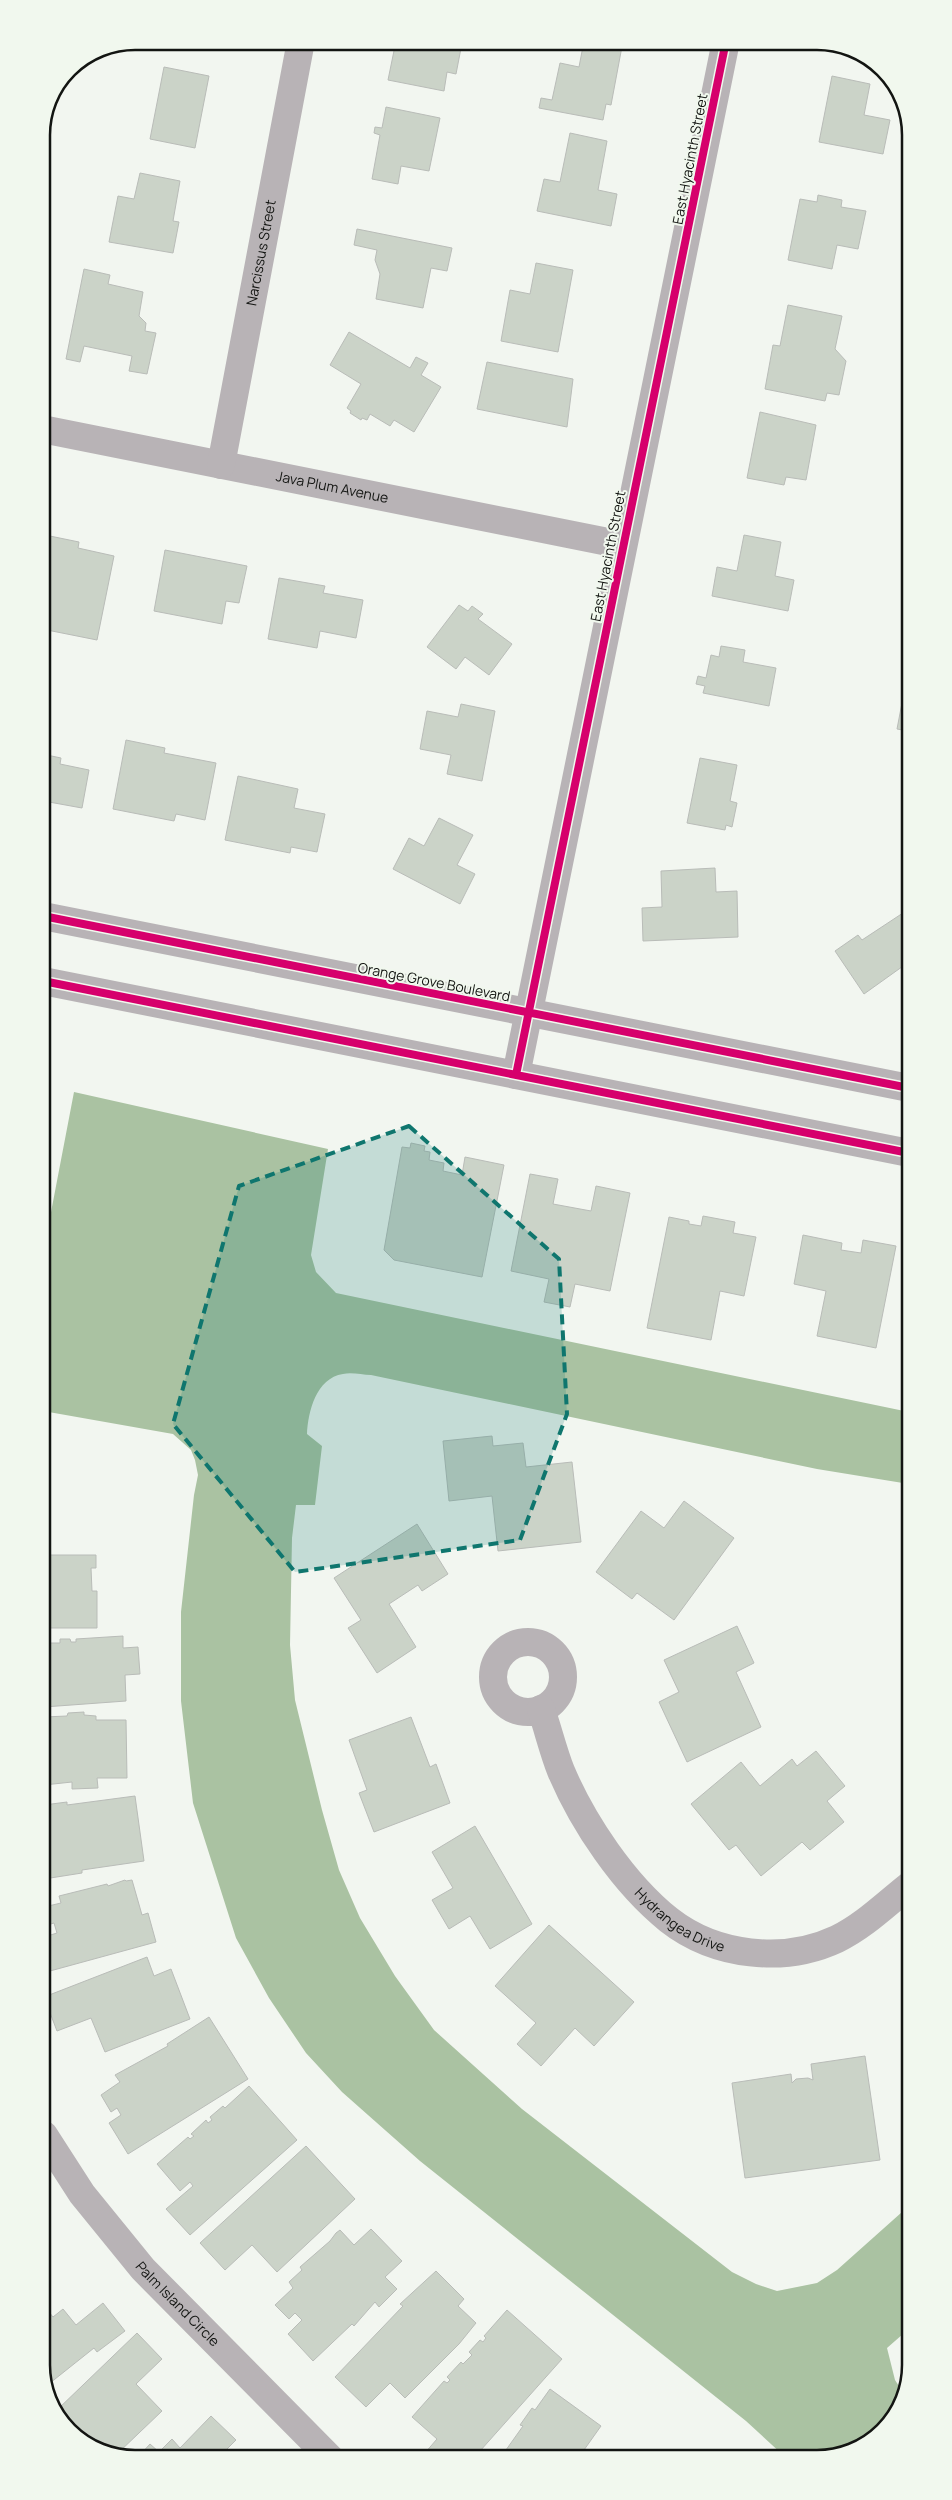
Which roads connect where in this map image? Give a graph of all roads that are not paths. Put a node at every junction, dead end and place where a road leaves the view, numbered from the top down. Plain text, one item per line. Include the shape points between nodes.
1 (300, 50) edge
2 (724, 50) edge
3 (50, 431) edge
4 (221, 465) junction
5 (623, 545) junction
6 (50, 918) edge
7 (50, 982) edge
8 (530, 1014) junction
9 (516, 1075) junction
10 (902, 1087) edge
11 (902, 1152) edge
12 (542, 1709) dead end
13 (902, 1891) edge
14 (50, 2144) edge
15 (322, 2450) edge

1 - 4 street, Narcissus Street
2 - 5 street, East Hyacinth Street
3 - 4 street, Java Plum Avenue
4 - 5 street, Java Plum Avenue
5 - 8 street, East Hyacinth Street
6 - 8 street, Orange Grove Boulevard
7 - 9 street
8 - 9 street, East Hyacinth Street
8 - 10 street, Orange Grove Boulevard
9 - 11 street
12 - 13 street, Hydrangea Drive via 560,1770 608,1853 669,1920 709,1943 754,1954 797,1952 838,1939
14 - 15 street, Palm Island Circle via 82,2194 143,2270

